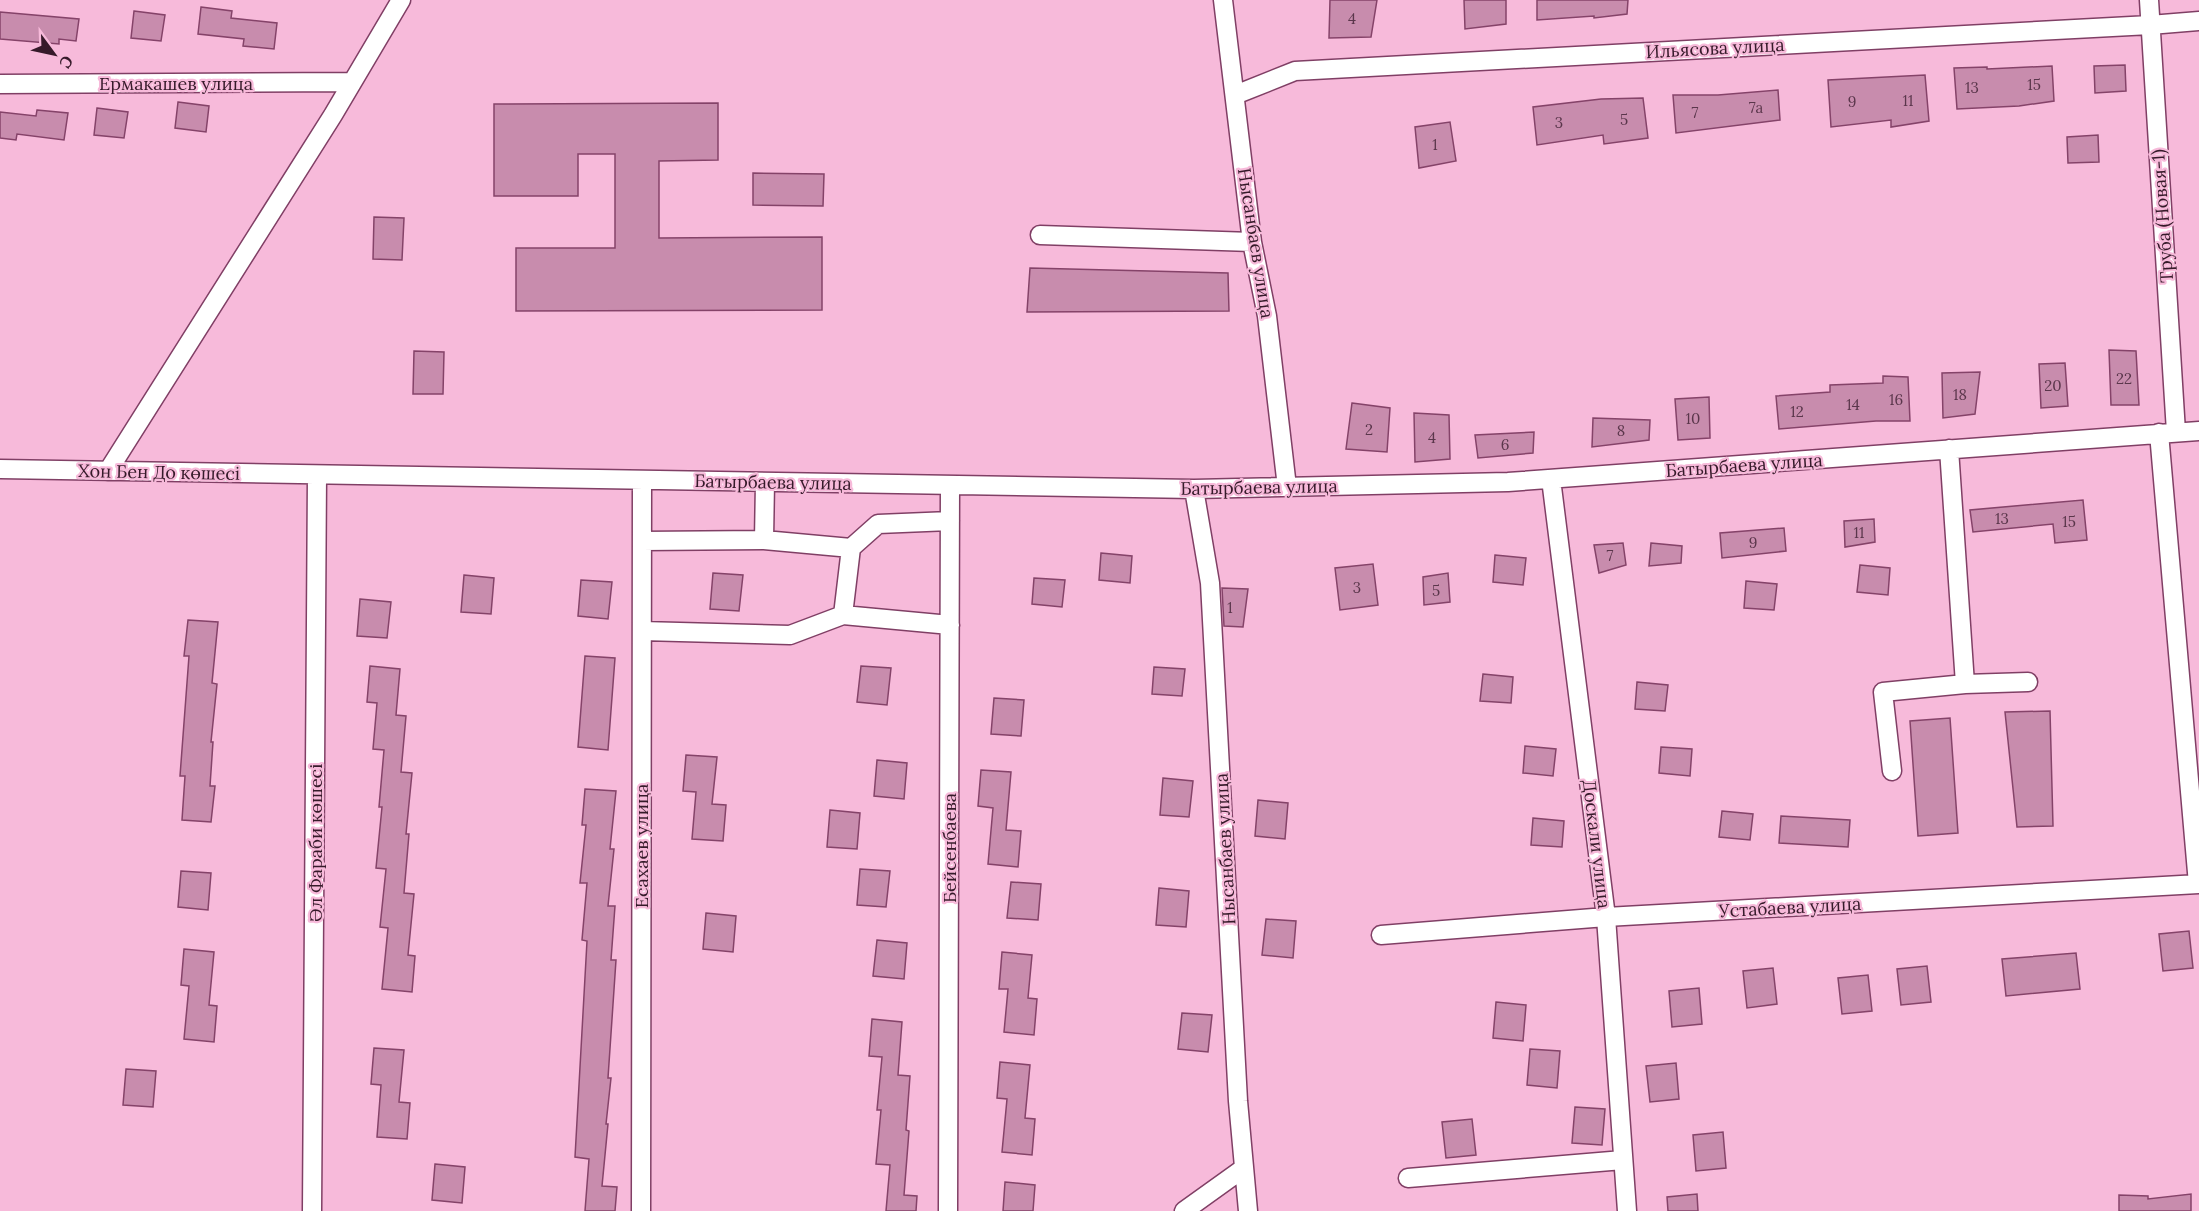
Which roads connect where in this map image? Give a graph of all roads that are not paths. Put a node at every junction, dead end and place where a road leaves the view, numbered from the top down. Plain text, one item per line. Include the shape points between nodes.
1 (401, 0) edge
2 (1223, 0) edge
3 (2149, 0) edge
4 (2199, 21) edge
5 (2150, 25) junction
6 (352, 81) junction
7 (0, 84) edge
8 (1235, 94) junction
9 (1040, 235) dead end
10 (1252, 242) junction
11 (2199, 431) edge
12 (2168, 433) junction
13 (1949, 449) junction
14 (0, 469) edge
15 (108, 471) junction
16 (317, 475) junction
17 (1551, 479) junction
18 (642, 480) junction
19 (765, 482) junction
20 (950, 485) junction
21 (1287, 487) junction
22 (1194, 489) junction
23 (950, 521) junction
24 (764, 540) junction
25 (642, 541) junction
26 (851, 548) junction
27 (843, 615) junction
28 (950, 625) junction
29 (642, 632) junction
30 (2028, 682) dead end
31 (1965, 684) junction
32 (1892, 771) dead end
33 (2199, 884) edge
34 (1606, 917) junction
35 (1381, 934) dead end
36 (1623, 1160) junction
37 (1244, 1168) junction
38 (1408, 1178) dead end
39 (312, 1211) edge
40 (641, 1211) edge
41 (948, 1211) edge
42 (1184, 1211) edge
43 (1248, 1211) edge
44 (1627, 1211) edge

1 - 6 street
2 - 8 street, Нысанбаев улица
3 - 5 street, Труба (Новая-1)
4 - 5 street, Ильясова улица
5 - 8 street, Ильясова улица via 1295,71
5 - 12 street, Труба (Новая-1)
6 - 7 street, Ермакашев улица
6 - 15 street
8 - 10 street, Нысанбаев улица
9 - 10 street
10 - 21 street, Нысанбаев улица via 1267,316
11 - 12 street, Батырбаева улица
12 - 13 street, Батырбаева улица
12 - 33 street, Труба (Новая-1)
13 - 17 street, Батырбаева улица
13 - 31 street
14 - 15 street, Хон Бен До көшесі
15 - 16 street, Хон Бен До көшесі
16 - 18 street, Батырбаева улица
16 - 39 street, Әл Фараби көшесі
17 - 21 street, Батырбаева улица
17 - 34 street, Доскали улица
18 - 19 street, Батырбаева улица
18 - 25 street, Есахаев улица
19 - 20 street, Батырбаева улица
19 - 24 street
20 - 22 street, Батырбаева улица
20 - 23 street, Бейсенбаева
21 - 22 street, Батырбаева улица
22 - 37 street, Нысанбаев улица via 1210,584
23 - 26 street via 879,524
23 - 28 street, Бейсенбаева
24 - 25 street
24 - 26 street
25 - 29 street, Есахаев улица
26 - 27 street
27 - 28 street
27 - 29 street via 790,635
28 - 41 street, Бейсенбаева
29 - 40 street, Есахаев улица
30 - 31 street
31 - 32 street via 1883,692
33 - 34 street, Устабаева улица
34 - 35 street, Устабаева улица
34 - 36 street, Доскали улица
36 - 38 street
36 - 44 street, Доскали улица
37 - 42 street
37 - 43 street, Нысанбаев улица

